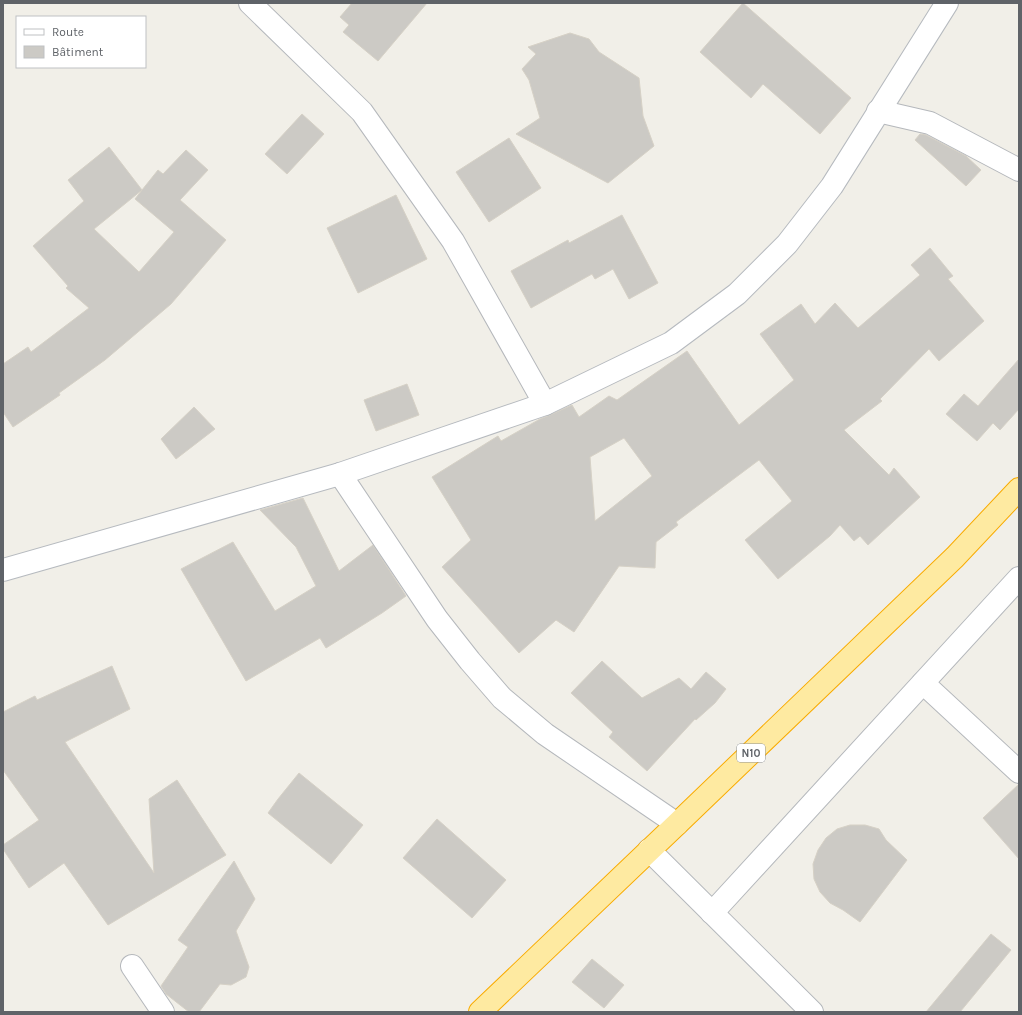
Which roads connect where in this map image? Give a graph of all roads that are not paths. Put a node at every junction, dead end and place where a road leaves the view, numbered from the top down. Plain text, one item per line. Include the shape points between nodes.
1 (250, 3) edge
2 (945, 3) edge
3 (878, 111) junction
4 (1019, 170) edge
5 (546, 404) junction
6 (340, 474) junction
7 (1019, 489) edge
8 (3, 570) edge
9 (1019, 578) edge
10 (923, 683) junction
11 (1019, 772) edge
12 (677, 824) junction
13 (649, 850) junction
14 (712, 913) junction
15 (132, 966) dead end
16 (163, 1012) edge
17 (480, 1012) edge
18 (812, 1012) edge

1 - 5 street via 362,112 453,241
2 - 3 street
3 - 4 street via 930,123
3 - 5 street via 832,186 787,244 737,294 671,343
5 - 6 street
6 - 8 street
6 - 12 street via 437,619 502,698 545,734
7 - 12 highway, N10 via 955,557
9 - 10 street
10 - 11 street
10 - 14 street
12 - 13 highway, N10
13 - 14 street
13 - 17 highway, N10
14 - 18 street
15 - 16 street

